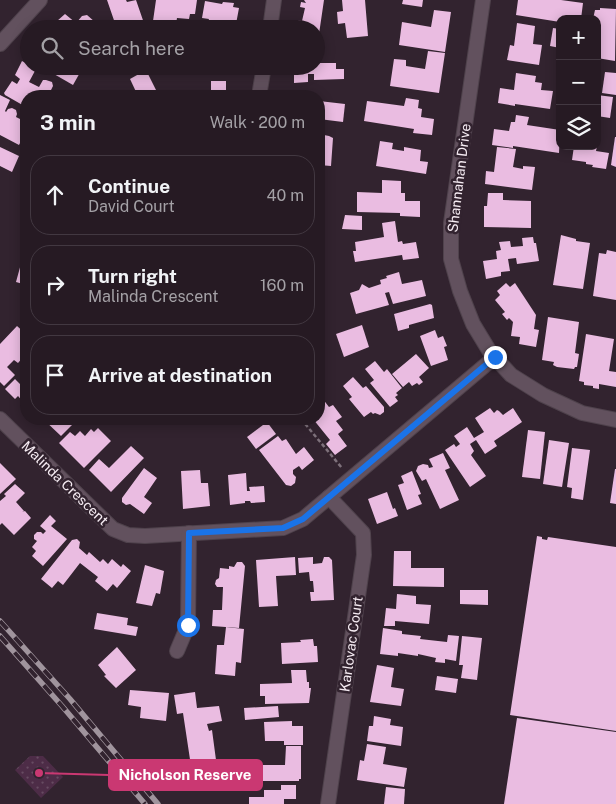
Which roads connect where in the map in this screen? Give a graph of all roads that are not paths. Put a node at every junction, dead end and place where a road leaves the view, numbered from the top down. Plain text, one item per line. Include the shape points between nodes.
1 (40, 0) edge
2 (274, 0) edge
3 (483, 0) edge
4 (22, 20) edge
5 (271, 20) edge
6 (20, 22) edge
7 (0, 44) edge
8 (263, 75) edge
9 (261, 90) edge
10 (495, 357) junction
11 (0, 419) edge
12 (616, 420) edge
13 (329, 497) junction
14 (189, 533) junction
15 (177, 650) dead end
16 (328, 804) edge

1 - 4 street
2 - 5 street
3 - 10 street, Shannahan Drive via 451,223 451,259 473,324
6 - 7 street
8 - 9 street
10 - 12 street, Shannahan Drive via 510,375 543,395 582,412
10 - 13 street, Malinda Crescent
11 - 14 street, Malinda Crescent via 113,529 128,535
13 - 14 street, Malinda Crescent via 303,519 283,528
13 - 16 street, Karlovac Court via 363,534 364,556
14 - 15 street via 188,625

